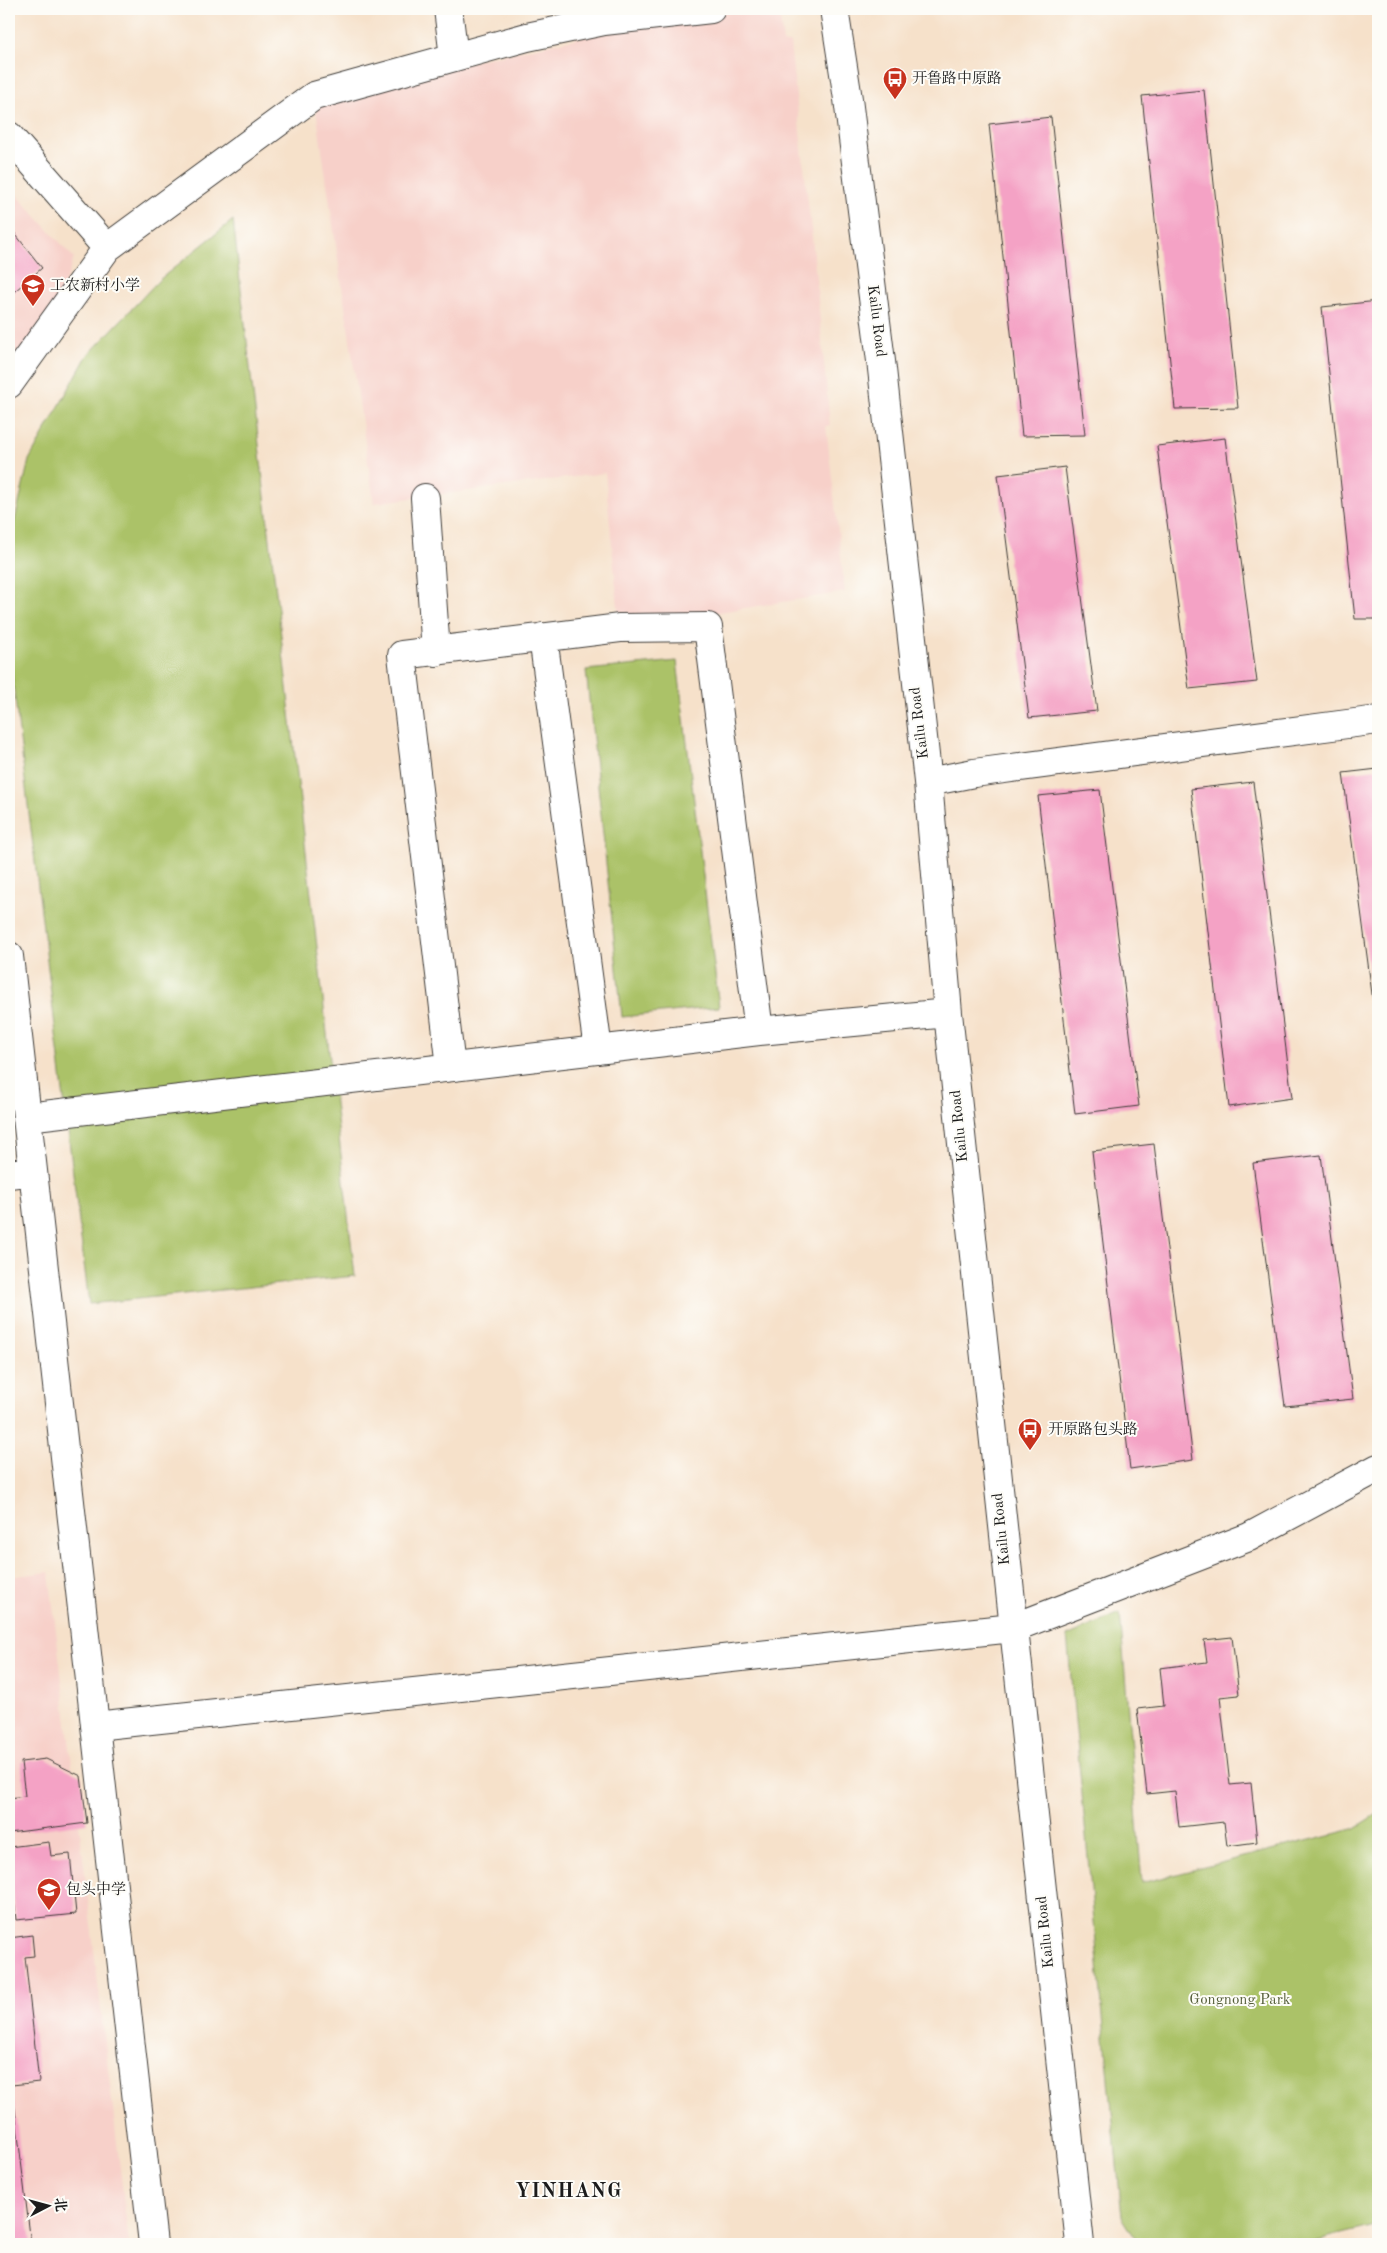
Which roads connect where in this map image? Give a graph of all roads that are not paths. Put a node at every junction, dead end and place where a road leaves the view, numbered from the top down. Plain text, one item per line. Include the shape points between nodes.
1 (448, 9) edge
2 (711, 9) edge
3 (834, 9) edge
4 (604, 15) edge
5 (454, 57) junction
6 (9, 136) edge
7 (108, 248) junction
8 (9, 384) edge
9 (425, 498) dead end
10 (542, 637) junction
11 (436, 652) junction
12 (1378, 720) edge
13 (928, 782) junction
14 (9, 956) edge
15 (11, 995) edge
16 (948, 1013) junction
17 (759, 1031) junction
18 (598, 1050) junction
19 (450, 1067) junction
20 (27, 1117) junction
21 (21, 1173) edge
22 (1378, 1468) edge
23 (1013, 1628) junction
24 (95, 1726) junction
25 (154, 2244) edge
26 (1080, 2244) edge

1 - 5 street
2 - 4 street
3 - 13 street, Kailu Road via 881,360
4 - 5 street
5 - 7 street via 314,96
6 - 7 street
7 - 8 street
9 - 11 street
10 - 11 street
10 - 17 street via 620,628 708,627
10 - 18 street
11 - 19 street via 402,655
12 - 13 street
13 - 16 street, Kailu Road
14 - 15 street
15 - 20 street
16 - 17 street
16 - 23 street, Kailu Road
17 - 18 street
18 - 19 street
19 - 20 street
20 - 21 street
21 - 24 street
22 - 23 street via 1249,1537
23 - 24 street
23 - 26 street, Kailu Road
24 - 25 street

